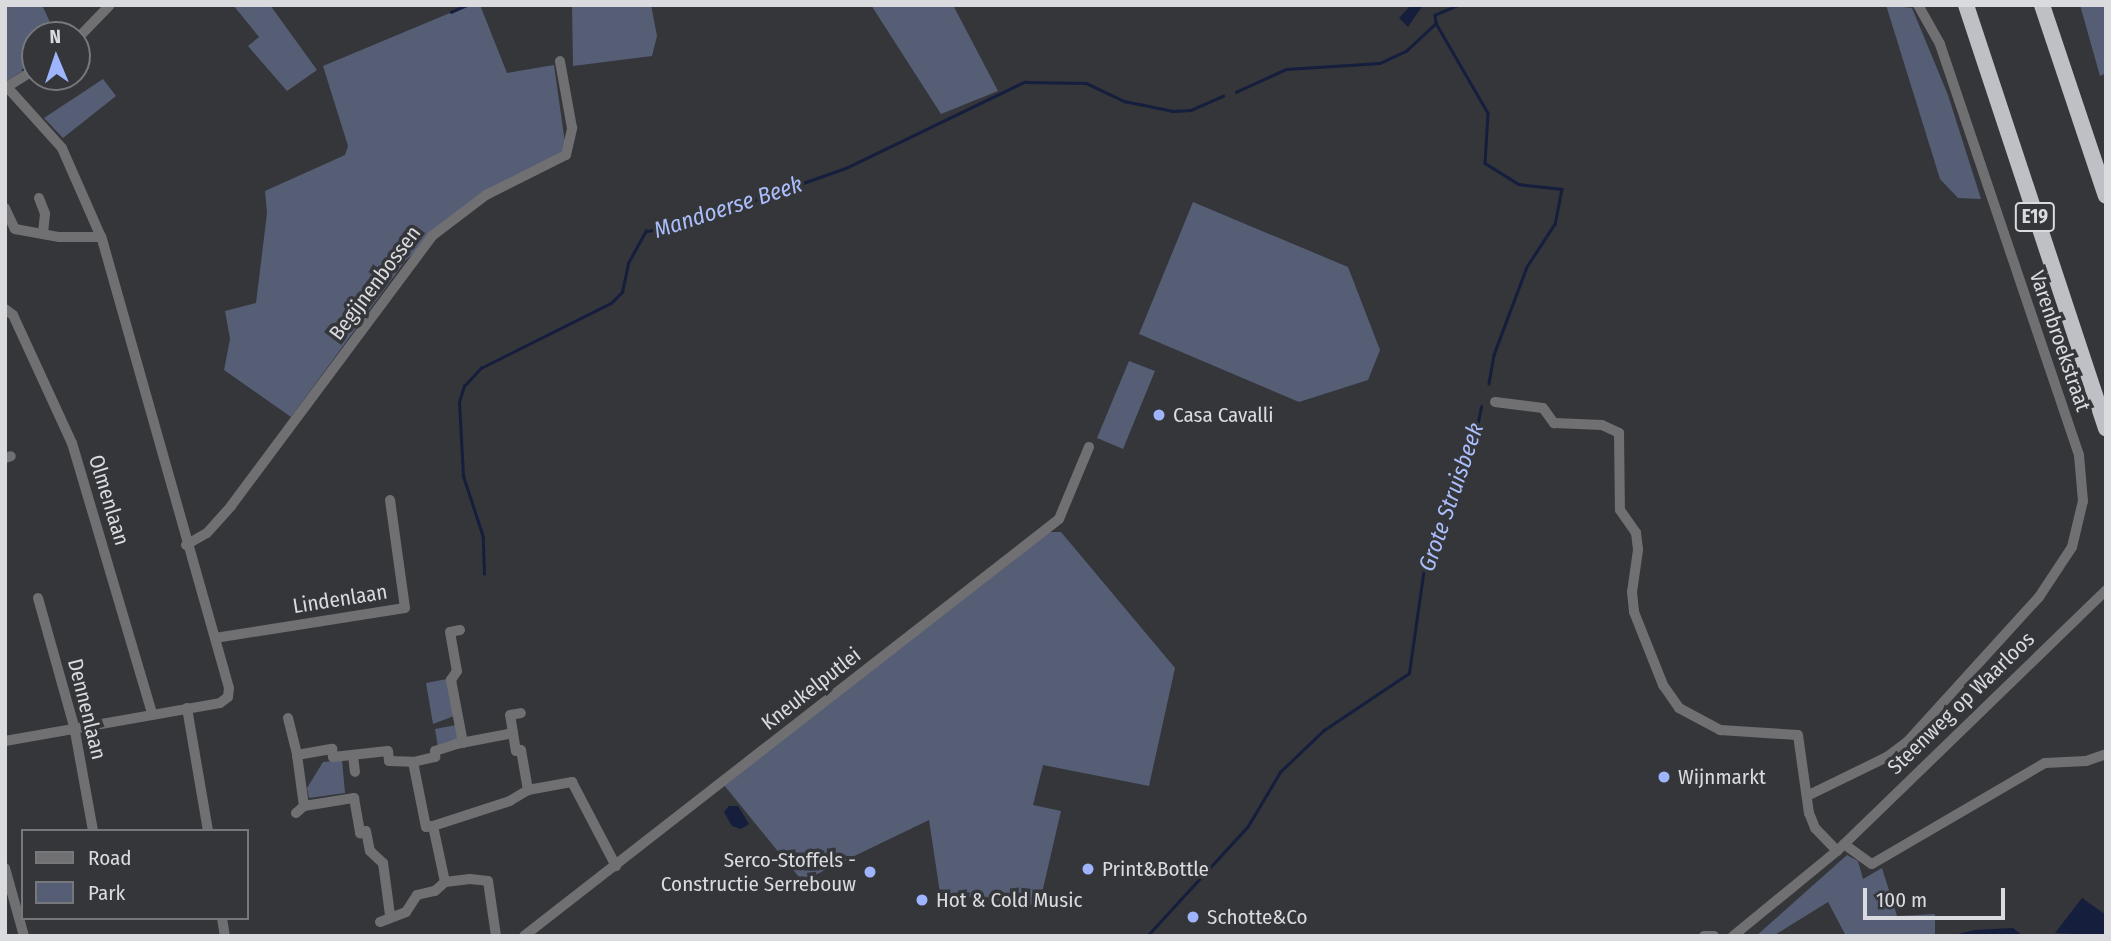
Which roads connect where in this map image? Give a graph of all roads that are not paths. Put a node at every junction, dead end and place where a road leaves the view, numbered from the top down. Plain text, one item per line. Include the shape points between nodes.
1 (110, 5) edge
2 (1918, 5) edge
3 (1966, 5) edge
4 (2042, 5) edge
5 (91, 25) edge
6 (560, 61) dead end
7 (21, 78) edge
8 (6, 87) edge
9 (2106, 196) edge
10 (39, 198) dead end
11 (5, 208) edge
12 (43, 233) junction
13 (101, 237) junction
14 (5, 309) edge
15 (1494, 402) dead end
16 (2106, 428) edge
17 (1089, 447) dead end
18 (390, 500) dead end
19 (186, 545) junction
20 (2106, 590) edge
21 (38, 598) dead end
22 (460, 630) dead end
23 (215, 638) junction
24 (187, 708) junction
25 (152, 713) junction
26 (521, 713) dead end
27 (288, 718) dead end
28 (74, 726) junction
29 (513, 733) junction
30 (5, 741) edge
31 (463, 743) junction
32 (2106, 754) edge
33 (297, 755) junction
34 (353, 756) junction
35 (413, 762) junction
36 (355, 772) dead end
37 (528, 790) junction
38 (1810, 795) junction
39 (433, 826) junction
40 (93, 829) edge
41 (208, 829) edge
42 (1841, 847) junction
43 (616, 866) junction
44 (5, 868) edge
45 (445, 882) junction
46 (390, 915) junction
47 (380, 922) dead end
48 (24, 936) edge
49 (496, 936) edge
50 (524, 936) edge
51 (1704, 936) edge
52 (1714, 936) edge
53 (1733, 936) edge

1 - 5 street
2 - 38 street, Varenbroekstraat via 1940,44 2078,455 2083,501 2073,547 2039,597 1907,742
3 - 16 highway, E19
4 - 9 highway
6 - 19 street, Begijnenbossen via 572,128 566,155 486,195 432,236 230,506 207,533
7 - 8 street
8 - 13 street via 62,148
10 - 12 street via 45,214
11 - 12 street via 15,229
12 - 13 street
13 - 19 street
14 - 25 street, Olmenlaan via 13,314 72,443
15 - 38 street via 1543,408 1554,423 1602,425 1619,433 1620,510 1636,533 1638,550 1634,612 1663,685 1679,708 1720,730 1798,735 1803,785
17 - 43 street, Kneukelputlei via 1059,519
18 - 23 street, Lindenlaan via 405,608
19 - 23 street
20 - 42 street, Steenweg op Waarloos
21 - 28 street, Dennenlaan
22 - 31 street via 450,632 457,671 451,680
23 - 24 street via 228,697
24 - 25 street
24 - 41 street
25 - 28 street
26 - 29 street via 510,715
27 - 33 street
28 - 30 street
28 - 40 street, Dennenlaan
29 - 31 street
29 - 37 street
31 - 35 street
32 - 42 street via 2086,761 2045,763 1872,864
33 - 34 street via 332,749 334,757
33 - 46 street via 300,810 354,792 360,832 366,831 370,851 383,863
34 - 35 street via 388,751 390,761
34 - 36 street
35 - 39 street via 426,827
37 - 39 street via 510,801
37 - 43 street via 572,782
38 - 42 street via 1815,828
39 - 45 street
42 - 53 street, Steenweg op Waarloos
43 - 50 street, Kneukelputlei
44 - 48 street
45 - 46 street via 435,891 417,895 405,912
45 - 49 street via 488,881
46 - 47 street via 389,920
51 - 52 street

